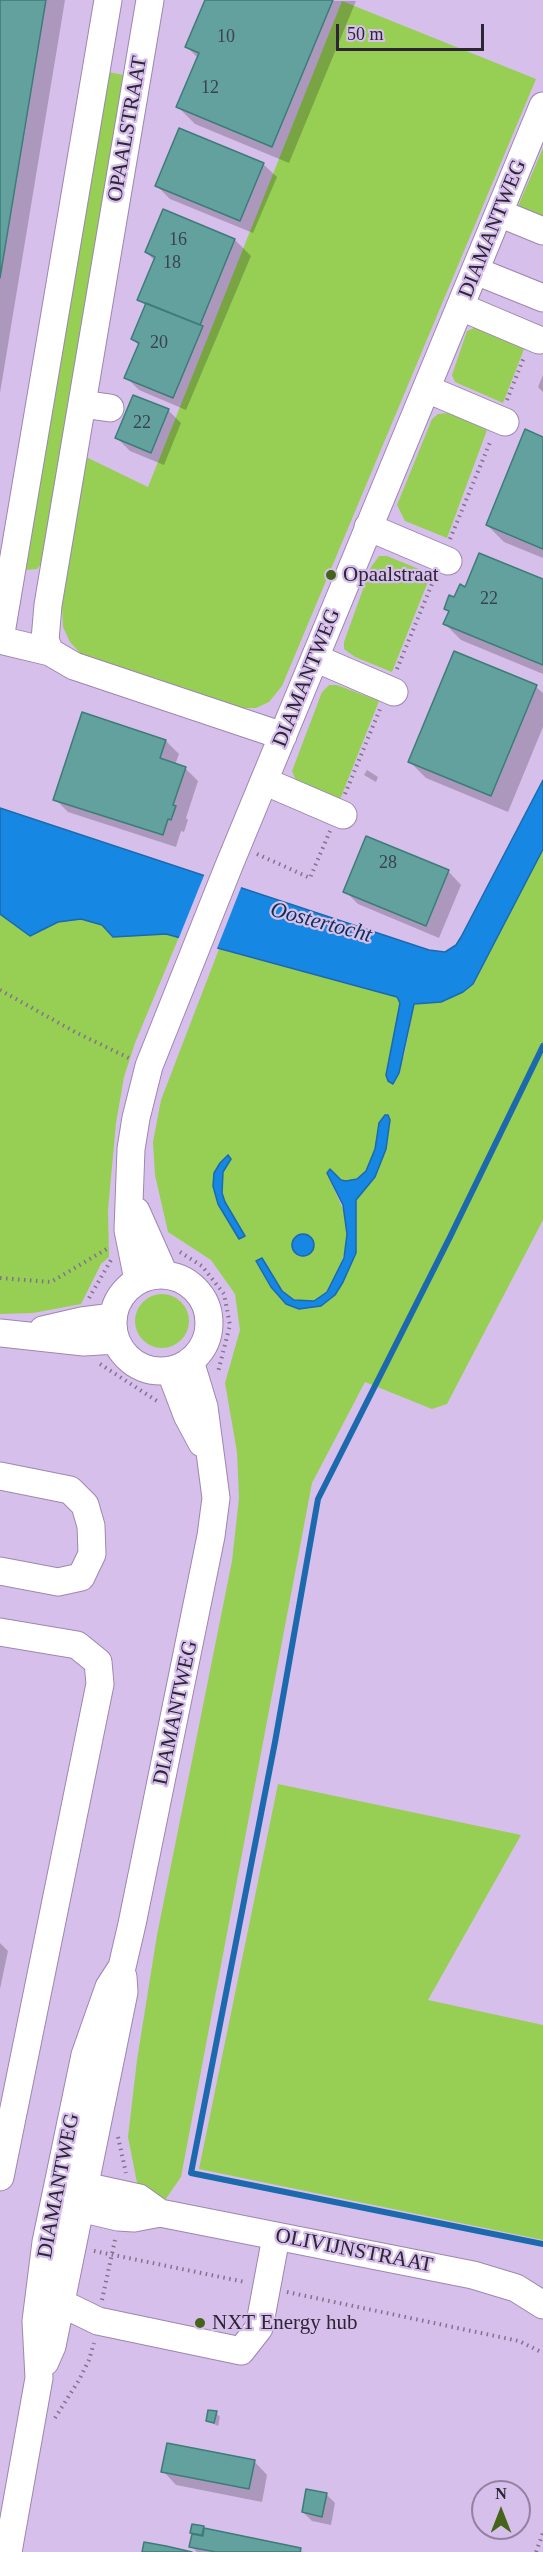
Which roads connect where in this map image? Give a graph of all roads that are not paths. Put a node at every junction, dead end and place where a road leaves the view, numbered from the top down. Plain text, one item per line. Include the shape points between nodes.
1 (108, 0) edge
2 (156, 7) edge
3 (101, 41) junction
4 (147, 63) junction
5 (543, 106) edge
6 (499, 213) junction
7 (543, 231) edge
8 (476, 271) junction
9 (543, 298) edge
10 (461, 307) junction
11 (536, 339) road end
12 (427, 389) junction
13 (82, 404) junction
14 (110, 408) dead end
15 (502, 421) road end
16 (369, 527) junction
17 (445, 560) road end
18 (0, 640) edge
19 (50, 652) junction
20 (315, 658) junction
21 (391, 691) road end
22 (283, 736) junction
23 (264, 781) junction
24 (340, 814) road end
25 (130, 1192) junction
26 (164, 1274) junction
27 (138, 1280) junction
28 (115, 1328) junction
29 (12, 1334) edge
30 (180, 1366) junction
31 (0, 1476) edge
32 (0, 1571) edge
33 (0, 1632) edge
34 (122, 1967) junction
35 (10, 2073) edge
36 (0, 2177) edge
37 (57, 2192) junction
38 (82, 2197) junction
39 (276, 2236) junction
40 (42, 2275) junction
41 (61, 2303) junction
42 (543, 2305) edge
43 (39, 2378) junction
44 (8, 2505) edge
45 (8, 2552) edge

1 - 3 street
2 - 4 street, OPAALSTRAAT
3 - 4 street
3 - 18 street
4 - 13 street, OPAALSTRAAT via 120,246
5 - 6 street, DIAMANTWEG
6 - 7 street
6 - 8 street, DIAMANTWEG
8 - 9 street
8 - 10 street, DIAMANTWEG
10 - 11 street
10 - 12 street, DIAMANTWEG
12 - 15 street
12 - 16 street, DIAMANTWEG
13 - 14 street
13 - 19 street, OPAALSTRAAT via 45,627
16 - 17 street
16 - 20 street, DIAMANTWEG
18 - 19 street
19 - 22 street via 74,666
20 - 21 street
20 - 22 street, DIAMANTWEG
22 - 23 street, DIAMANTWEG
23 - 24 street
23 - 25 street, DIAMANTWEG via 149,1066 134,1129
25 - 26 street, DIAMANTWEG
25 - 27 street, DIAMANTWEG via 128,1230
26 - 27 street
26 - 30 street via 191,1285 207,1309 207,1338 200,1351
27 - 28 street via 119,1299
28 - 29 street via 82,1321
28 - 30 street via 121,1350 138,1365 148,1369
30 - 34 street, DIAMANTWEG via 187,1415 210,1457 216,1498 212,1536
31 - 32 street via 70,1490 85,1504 92,1554 81,1577 58,1582
33 - 35 street via 77,1646 98,1662 100,1684
34 - 37 street, DIAMANTWEG via 109,1987 85,2055
34 - 38 street, DIAMANTWEG via 124,1992
35 - 36 street
37 - 38 street, OLIVIJNSTRAAT
37 - 40 street, DIAMANTWEG
38 - 39 street, OLIVIJNSTRAAT via 134,2218 160,2213
38 - 41 street, DIAMANTWEG
39 - 41 street via 259,2328 241,2351 98,2321
39 - 42 street, OLIVIJNSTRAAT via 492,2279
40 - 41 street
40 - 43 street, DIAMANTWEG via 36,2321
41 - 43 street, DIAMANTWEG via 52,2346
43 - 44 street, DIAMANTWEG
44 - 45 street, DIAMANTWEG

